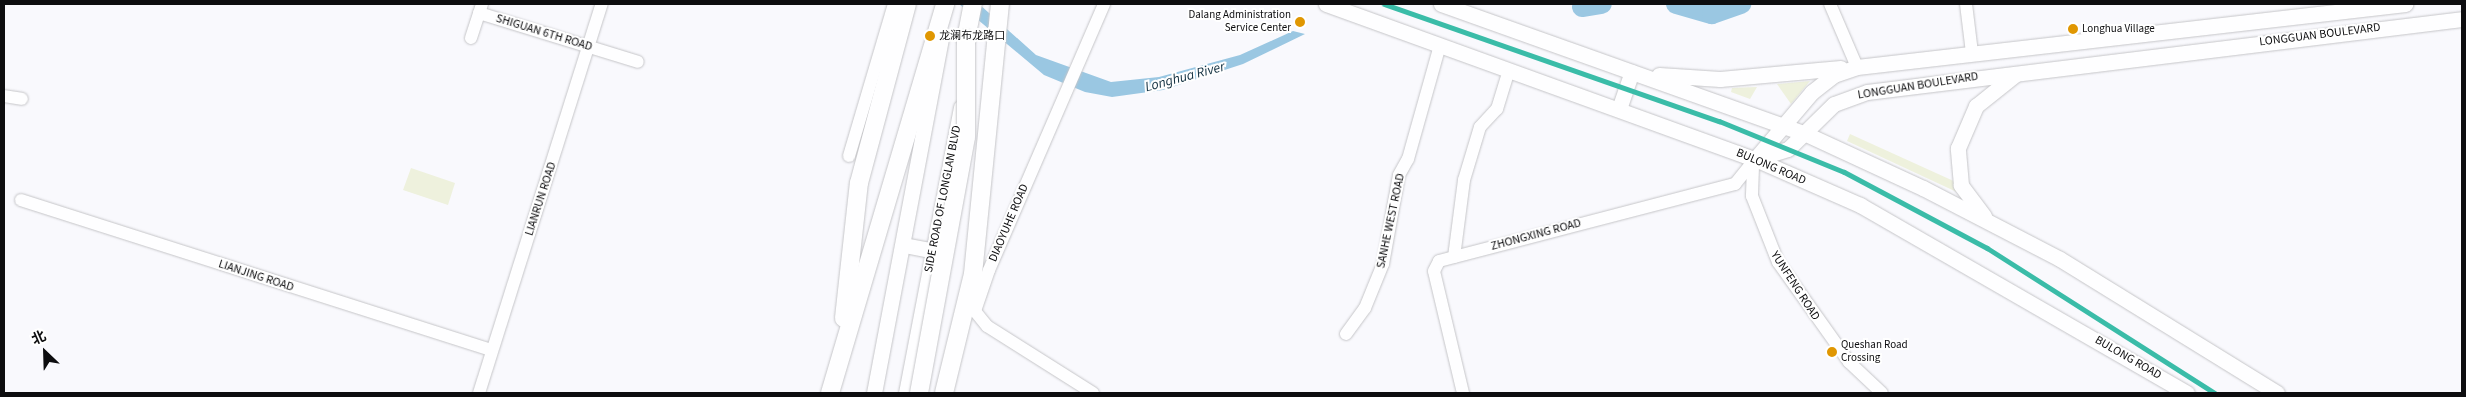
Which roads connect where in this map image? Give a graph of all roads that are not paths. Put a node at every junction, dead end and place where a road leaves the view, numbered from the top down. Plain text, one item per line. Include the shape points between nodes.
1 (602, 4) edge
2 (894, 4) edge
3 (907, 4) edge
4 (973, 4) edge
5 (980, 4) edge
6 (1000, 4) edge
7 (1104, 4) edge
8 (1326, 4) edge
9 (1830, 4) edge
10 (1966, 4) edge
11 (2405, 4) edge
12 (1446, 5) edge
13 (945, 7) edge
14 (481, 9) edge
15 (2462, 19) edge
16 (471, 38) dead end
17 (970, 38) junction
18 (1440, 45) junction
19 (590, 50) junction
20 (1972, 53) junction
21 (638, 62) dead end
22 (1857, 67) junction
23 (2026, 69) junction
24 (1509, 70) junction
25 (1632, 72) junction
26 (4, 96) edge
27 (22, 99) dead end
28 (1619, 109) junction
29 (1782, 125) junction
30 (1806, 134) junction
31 (849, 156) dead end
32 (1755, 158) junction
33 (21, 200) dead end
34 (1988, 221) junction
35 (904, 245) junction
36 (934, 251) junction
37 (1454, 257) junction
38 (1346, 334) dead end
39 (492, 350) junction
40 (479, 393) edge
41 (830, 393) edge
42 (840, 393) edge
43 (874, 393) edge
44 (906, 393) edge
45 (919, 393) edge
46 (944, 393) edge
47 (1093, 393) edge
48 (1464, 393) edge
49 (1882, 393) edge
50 (2187, 393) edge
51 (2276, 393) edge

1 - 19 street, LIANRUN ROAD
2 - 31 street
3 - 42 highway via 853,212
4 - 17 highway
5 - 17 main road, SIDE ROAD OF LONGLAN BLVD
6 - 46 highway via 973,274
7 - 47 street, DIAOYUHE ROAD via 989,270 976,311 987,326
8 - 18 main road, BULONG ROAD
9 - 22 street
10 - 20 street
11 - 20 main road, LONGGUAN BOULEVARD
12 - 25 main road
13 - 35 main road
13 - 41 highway
14 - 16 street
14 - 19 street, SHIGUAN 6TH ROAD
15 - 23 main road, LONGGUAN BOULEVARD
17 - 36 main road, SIDE ROAD OF LONGLAN BLVD
17 - 45 highway, bridge via 966,138
18 - 24 main road, BULONG ROAD
18 - 38 street, SANHE WEST ROAD via 1408,159 1399,175 1384,264 1365,308
19 - 21 street, SHIGUAN 6TH ROAD via 623,54
19 - 39 street, LIANRUN ROAD
20 - 22 main road, LONGGUAN BOULEVARD
22 - 25 main road via 1720,79
22 - 29 main road, LONGGUAN BOULEVARD via 1823,82
23 - 30 main road, LONGGUAN BOULEVARD via 1859,94 1830,107
23 - 34 main road via 1983,98 1960,137 1957,157 1960,181
24 - 28 main road, BULONG ROAD
24 - 37 street via 1497,109 1480,127 1464,180
25 - 28 main road
25 - 29 main road
26 - 27 street
28 - 32 main road, BULONG ROAD
29 - 30 main road
29 - 32 main road, LONGGUAN BOULEVARD
30 - 32 main road, LONGGUAN BOULEVARD via 1780,154
30 - 34 main road
32 - 37 street, ZHONGXING ROAD via 1740,181 1731,185
32 - 49 street, YUNFENG ROAD via 1750,177 1752,196 1778,262 1849,362
32 - 50 main road, BULONG ROAD via 1860,205
33 - 39 street, LIANJING ROAD
34 - 51 main road via 2060,259
35 - 36 main road
35 - 43 main road
36 - 44 main road, SIDE ROAD OF LONGLAN BLVD
37 - 48 street, ZHONGXING ROAD via 1439,261 1434,271
39 - 40 street, LIANRUN ROAD

